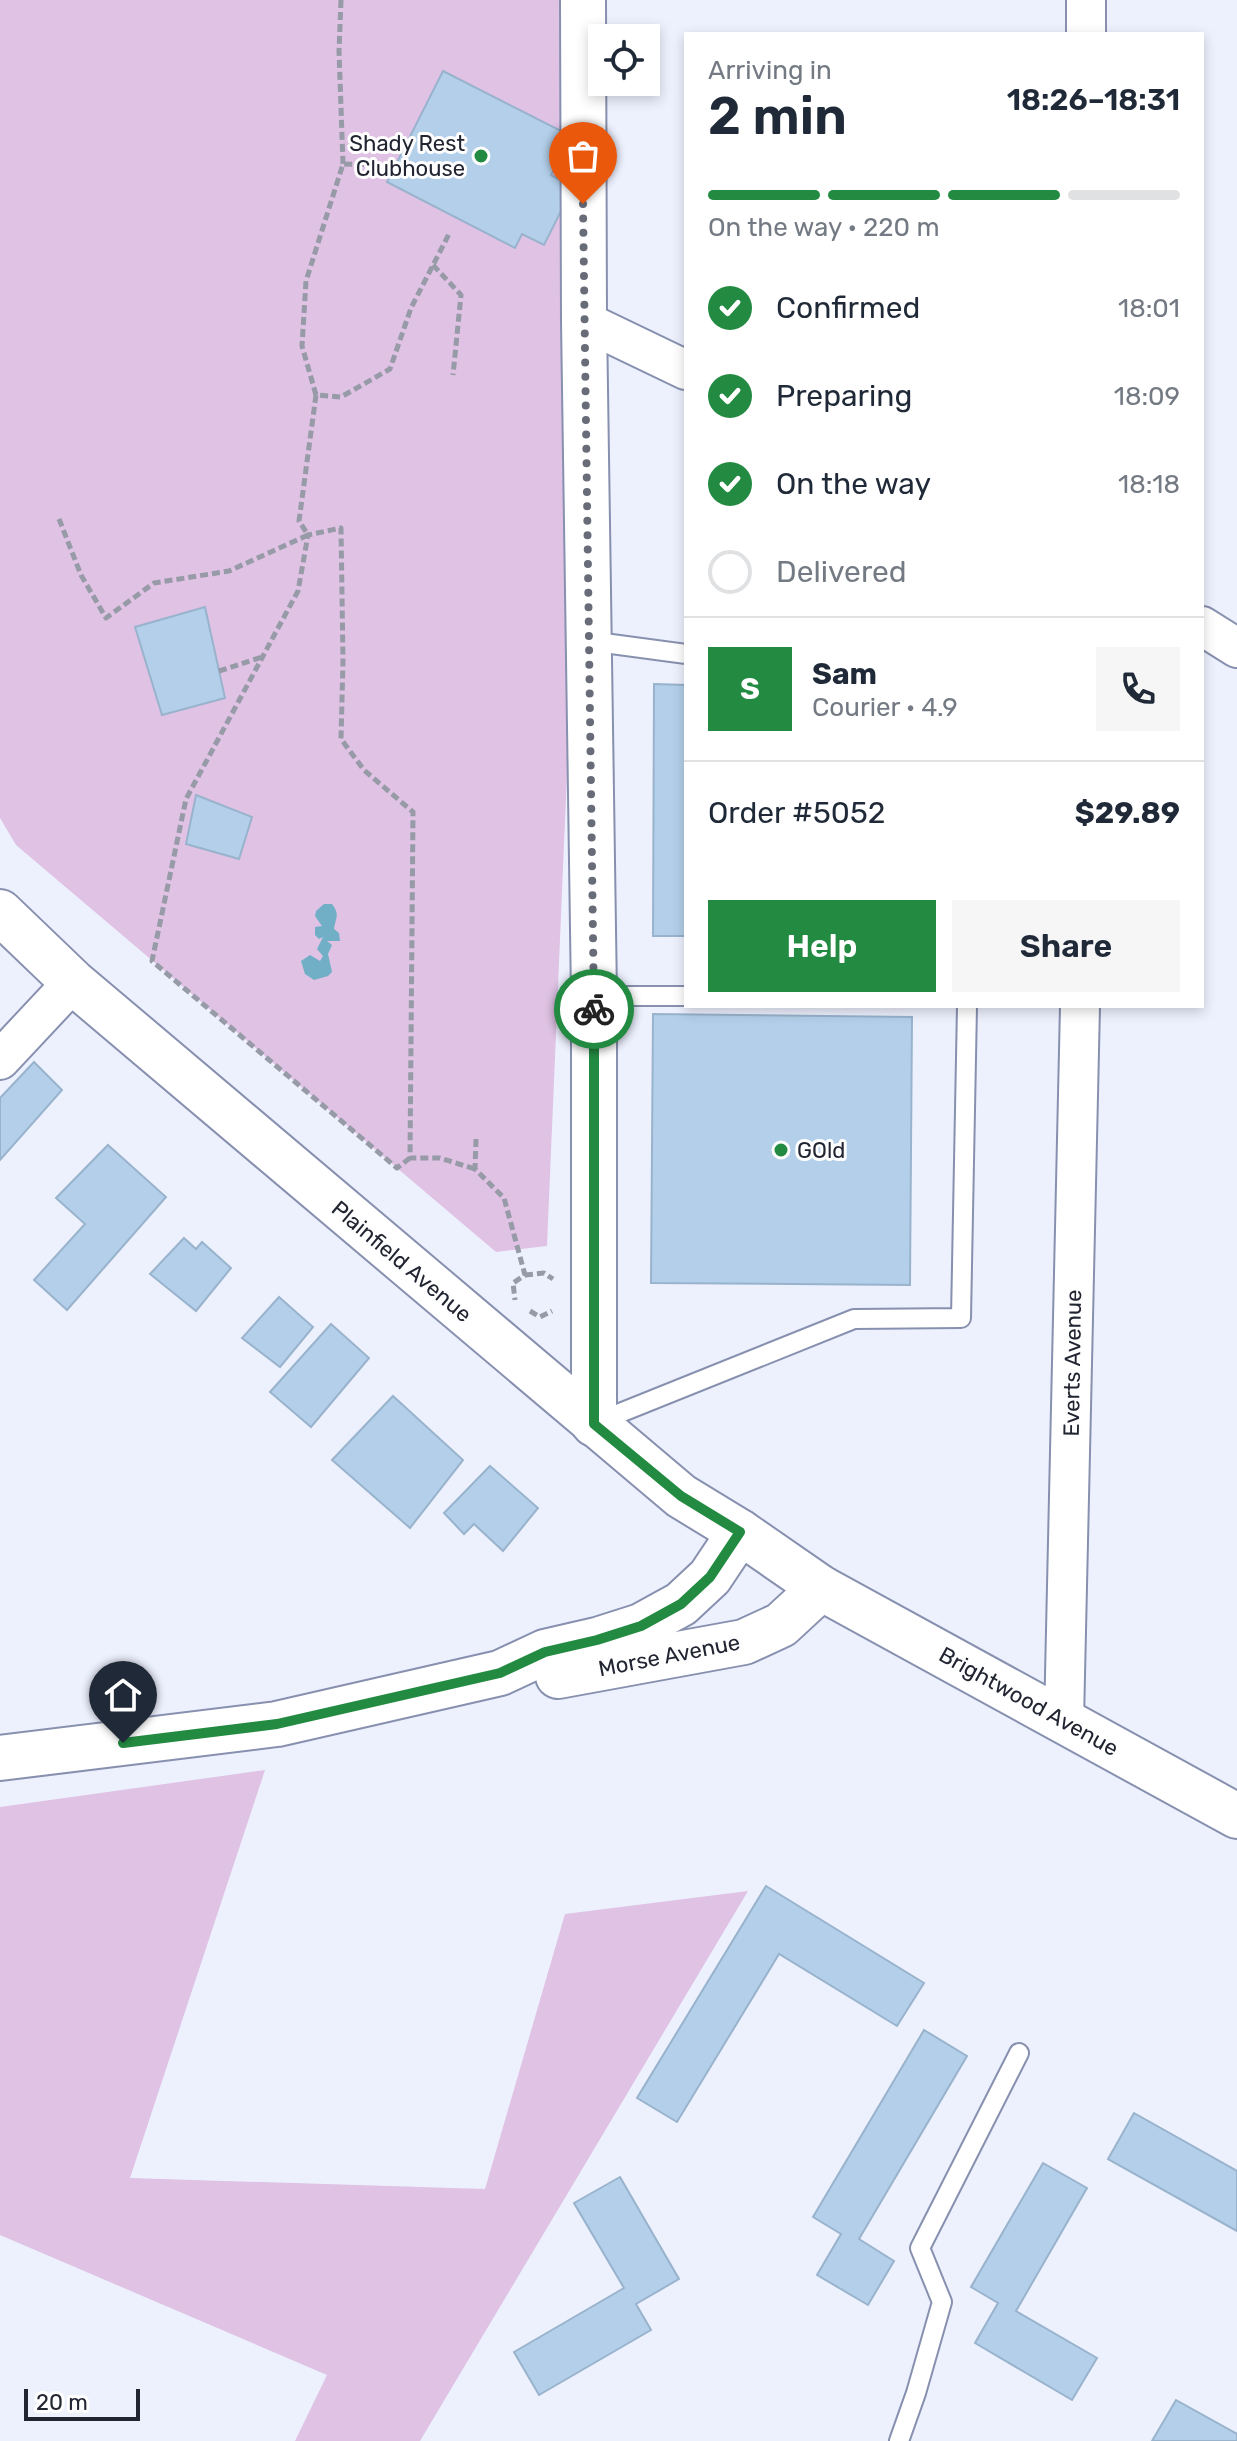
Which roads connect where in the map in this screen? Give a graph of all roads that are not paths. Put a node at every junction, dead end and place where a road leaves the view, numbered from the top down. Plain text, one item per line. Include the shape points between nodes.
1 (583, 0) edge
2 (1086, 0) edge
3 (1086, 32) edge
4 (584, 321) junction
5 (684, 369) edge
6 (1204, 627) edge
7 (589, 641) junction
8 (1237, 648) edge
9 (684, 654) edge
10 (0, 912) edge
11 (73, 982) junction
12 (594, 996) junction
13 (684, 996) edge
14 (967, 1008) edge
15 (1080, 1008) edge
16 (0, 1060) edge
17 (594, 1424) junction
18 (740, 1532) junction
19 (821, 1588) junction
20 (500, 1673) junction
21 (1064, 1720) junction
22 (0, 1758) edge
23 (1237, 1816) edge
24 (1019, 2053) dead end
25 (899, 2441) edge

1 - 4 street
2 - 3 street
4 - 5 street
4 - 7 street
6 - 8 street
7 - 9 lane
7 - 12 street
10 - 11 street, Plainfield Avenue
11 - 16 street
11 - 17 street, Plainfield Avenue
12 - 13 lane
12 - 17 street
14 - 17 lane via 961,1318 854,1319
15 - 21 street, Everts Avenue
17 - 18 street, Plainfield Avenue via 681,1496
18 - 19 street, Plainfield Avenue
18 - 20 street, Morse Avenue via 710,1577 681,1604 641,1626 545,1652
19 - 20 street, Morse Avenue via 781,1625 744,1642 548,1678
19 - 21 street, Brightwood Avenue
20 - 22 street, Morse Avenue via 277,1724
21 - 23 street, Brightwood Avenue
24 - 25 lane via 920,2248 942,2302

